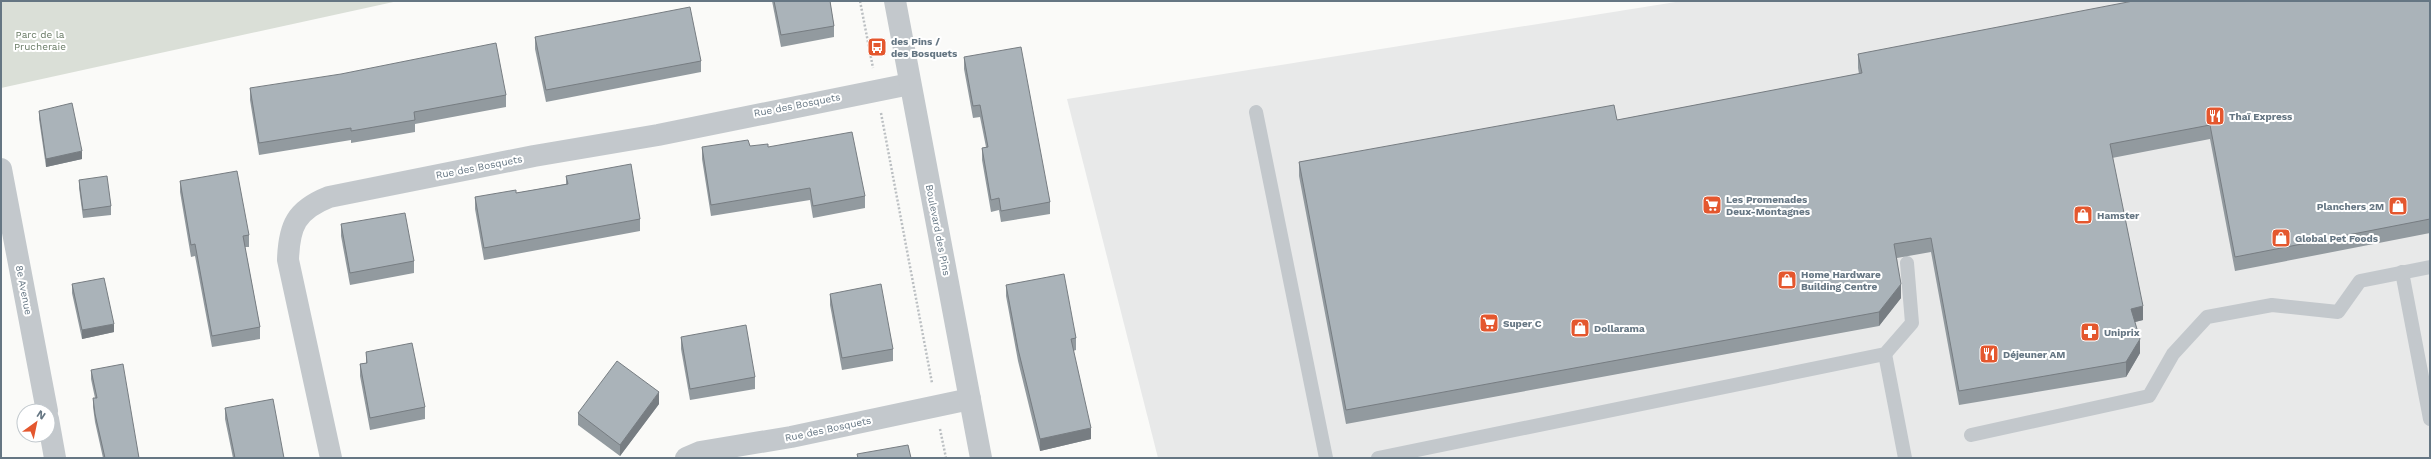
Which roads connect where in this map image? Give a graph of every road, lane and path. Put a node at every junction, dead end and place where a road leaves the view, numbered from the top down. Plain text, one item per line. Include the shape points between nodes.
1 (860, 1) edge
2 (895, 1) edge
3 (873, 66) dead end
4 (910, 84) junction
5 (881, 112) dead end
6 (1256, 112) dead end
7 (1, 169) edge
8 (1907, 263) dead end
9 (2430, 267) edge
10 (2402, 272) junction
11 (1885, 354) junction
12 (932, 382) dead end
13 (970, 399) junction
14 (45, 403) edge
15 (2430, 419) edge
16 (941, 430) dead end
17 (1971, 435) dead end
18 (52, 443) edge
19 (55, 458) edge
20 (331, 458) edge
21 (686, 458) edge
22 (946, 458) edge
23 (981, 458) edge
24 (1326, 458) edge
25 (1378, 458) edge
26 (1905, 458) edge

1 - 3 path
2 - 4 street, Boulevard des Pins
4 - 13 street, Boulevard des Pins
4 - 20 street, Rue des Bosquets via 329,197 311,204 295,220 288,239 288,260
5 - 12 path
6 - 24 lane
7 - 14 street, 8e Avenue
8 - 11 lane via 1912,323
9 - 10 lane
10 - 15 lane
10 - 17 lane via 2360,281 2338,312 2272,305 2207,317 2173,354 2149,396
11 - 25 lane
11 - 26 lane
13 - 21 street, Rue des Bosquets via 790,437 700,452
13 - 23 street, Boulevard des Pins
16 - 22 path
18 - 19 street

